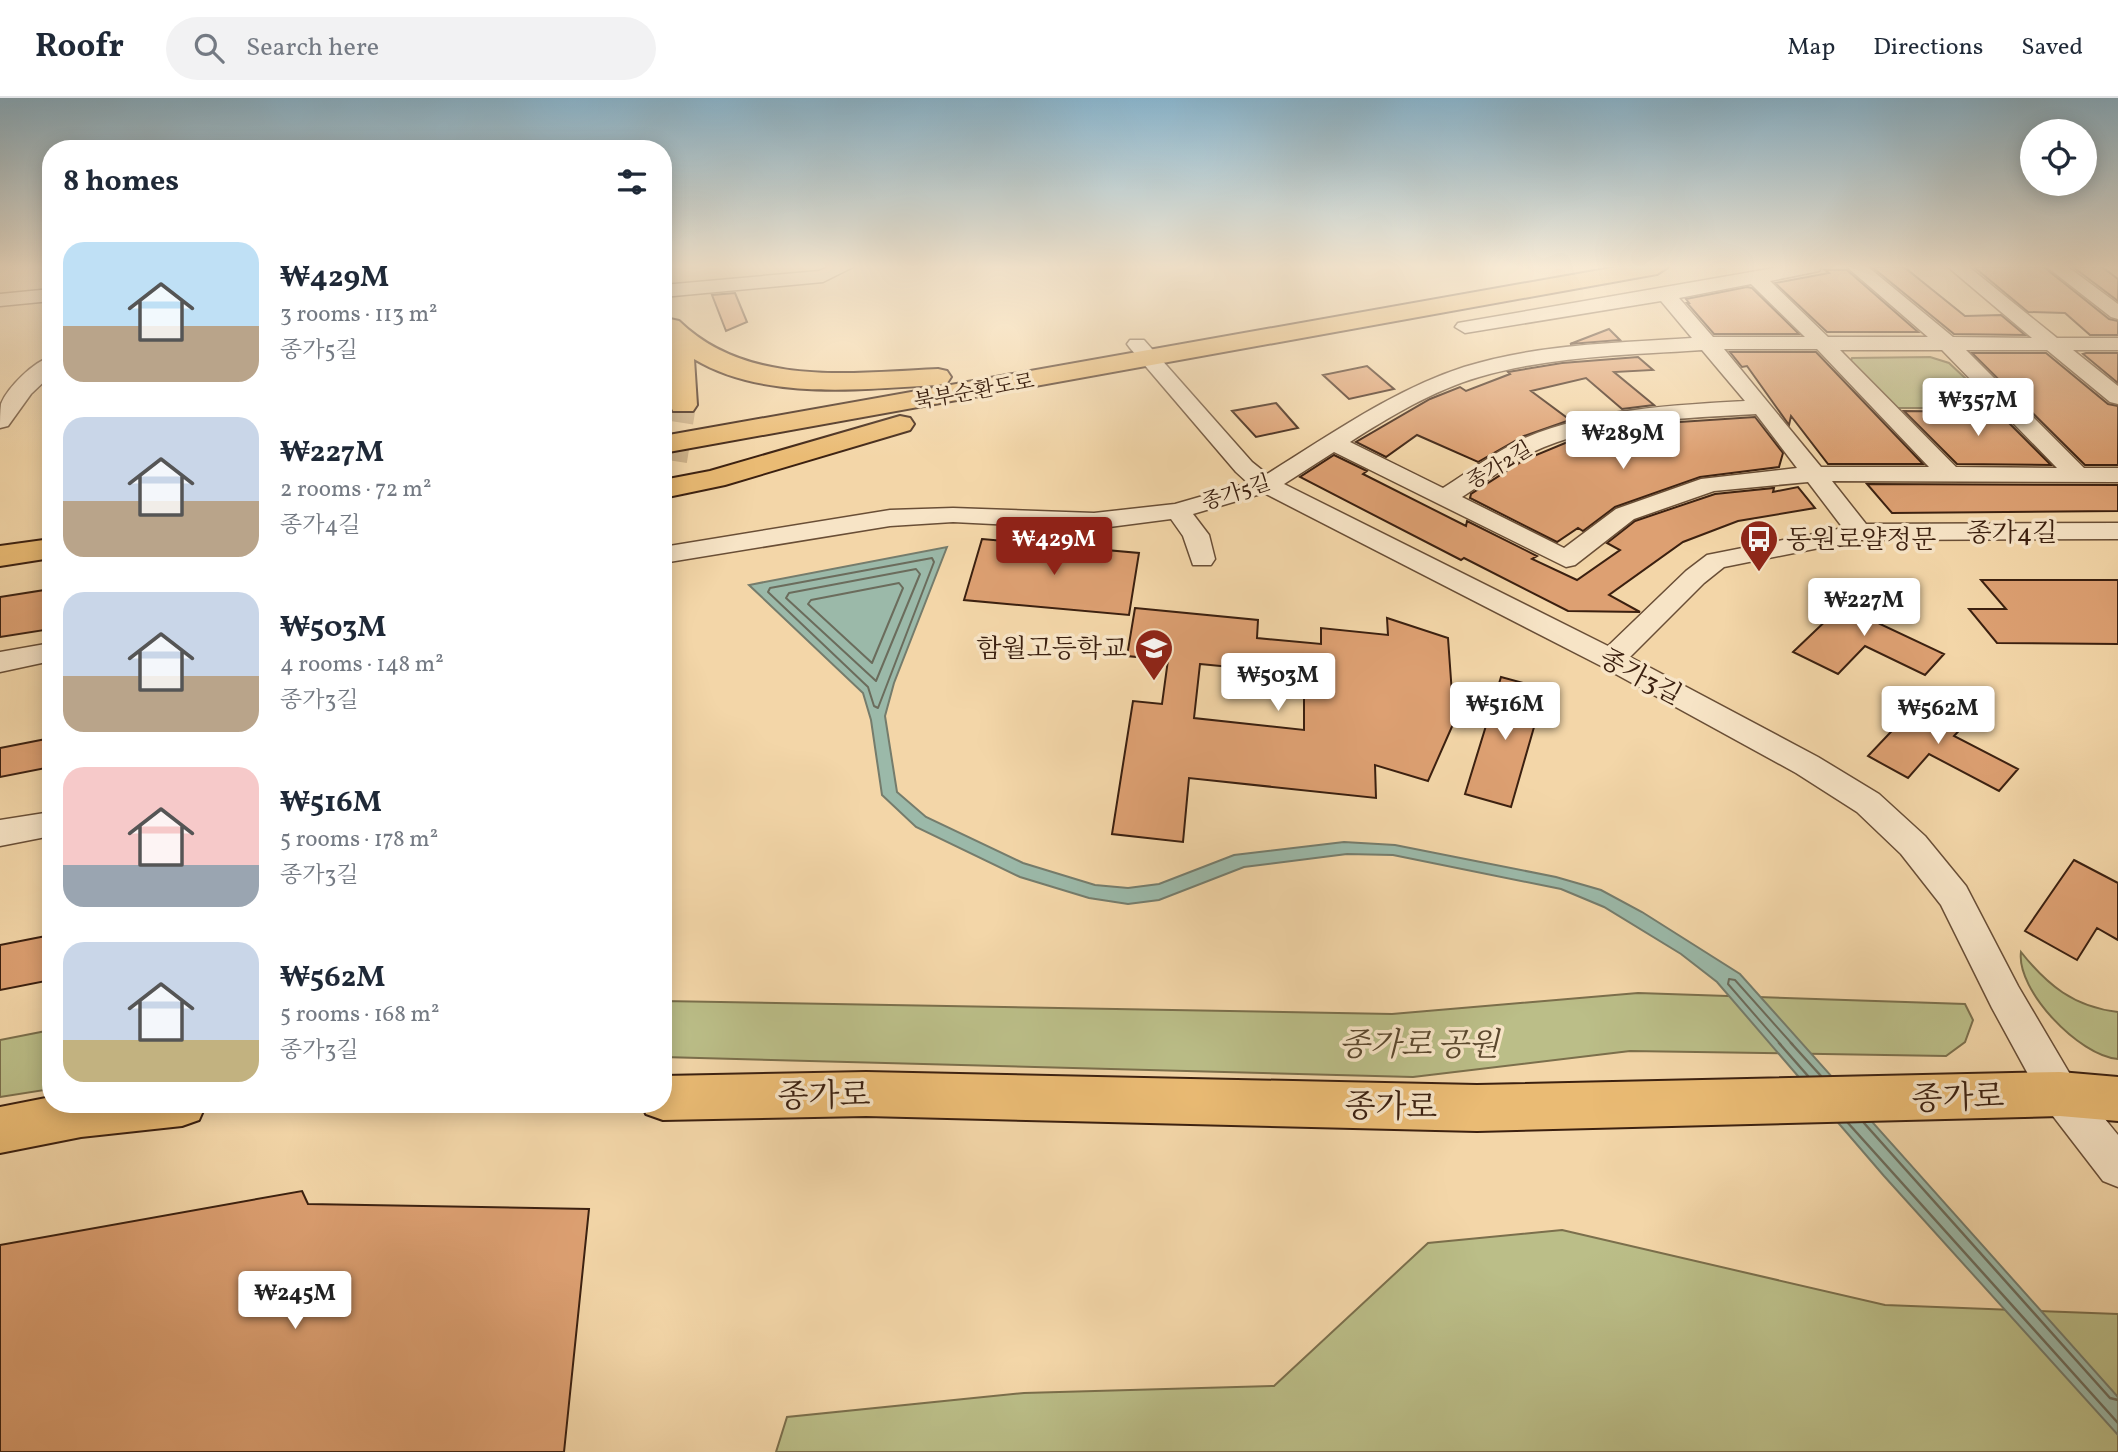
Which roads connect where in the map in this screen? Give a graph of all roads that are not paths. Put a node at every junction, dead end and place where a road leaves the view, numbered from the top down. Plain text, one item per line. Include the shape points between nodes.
1 (676, 330) edge
2 (1254, 330) edge
3 (1276, 330) edge
4 (1697, 330) edge
5 (1812, 330) edge
6 (1932, 330) edge
7 (2038, 330) edge
8 (672, 333) edge
9 (1825, 342) junction
10 (1946, 342) junction
11 (1708, 343) junction
12 (2055, 343) junction
13 (2118, 344) edge
14 (1144, 352) junction
15 (42, 371) edge
16 (947, 377) junction
17 (982, 389) junction
18 (2118, 397) edge
19 (683, 405) tunnel mouth
20 (1762, 407) junction
21 (0, 421) edge
22 (672, 424) edge
23 (1336, 444) junction
24 (672, 470) edge
25 (672, 472) edge
26 (1948, 472) junction
27 (1814, 474) junction
28 (2077, 474) junction
29 (2118, 475) edge
30 (1266, 485) junction
31 (1445, 497) junction
32 (1177, 510) junction
33 (42, 530) edge
34 (2118, 531) edge
35 (1858, 532) junction
36 (0, 537) edge
37 (42, 549) edge
38 (672, 554) edge
39 (0, 556) edge
40 (1202, 559) dead end
41 (42, 654) edge
42 (1611, 659) junction
43 (0, 662) edge
44 (42, 826) edge
45 (0, 833) edge
46 (2060, 1094) junction
47 (672, 1098) edge
48 (2118, 1099) edge
49 (91, 1113) edge
50 (0, 1130) edge
51 (2118, 1167) edge

1 - 16 main road via 696,350 747,370 839,378
2 - 14 main road, 북부순환도로
3 - 14 main road, 북부순환도로
4 - 11 street
5 - 9 street
6 - 10 street
7 - 12 street
8 - 19 main road via 686,382
9 - 10 street, 종가5길
9 - 11 street, 종가5길
9 - 26 street
10 - 12 street, 종가5길
10 - 28 street
11 - 20 street
11 - 23 street, 종가5길 via 1558,354 1471,372 1385,410
12 - 13 street, 종가5길
12 - 18 street
14 - 16 main road, 북부순환도로
14 - 17 main road, 북부순환도로
14 - 30 street, 종가3길 via 1244,467
15 - 21 street
16 - 22 main road, 북부순환도로
17 - 24 main road, 북부순환도로
17 - 25 main road via 873,433 715,479
20 - 27 street
20 - 31 street, 종가2길 via 1618,419 1535,442
23 - 30 street, 종가5길
23 - 31 street
26 - 27 street
26 - 28 street
27 - 31 street via 1710,484 1625,514 1566,559
27 - 35 street
28 - 29 street
30 - 32 street, 종가5길
30 - 42 street, 종가3길
32 - 38 street, 종가5길 via 1094,521 953,515 890,518
32 - 40 street via 1196,535
33 - 36 main road
34 - 35 street, 종가4길
35 - 42 street, 종가4길 via 1716,561
37 - 39 main road
41 - 43 street
42 - 46 street, 종가3길 via 1807,765 1868,803 1913,845 1954,896
44 - 45 street
46 - 47 main road, 종가로 via 1477,1108 866,1094
46 - 48 main road, 종가로
46 - 51 street, 종가3길
49 - 50 main road

